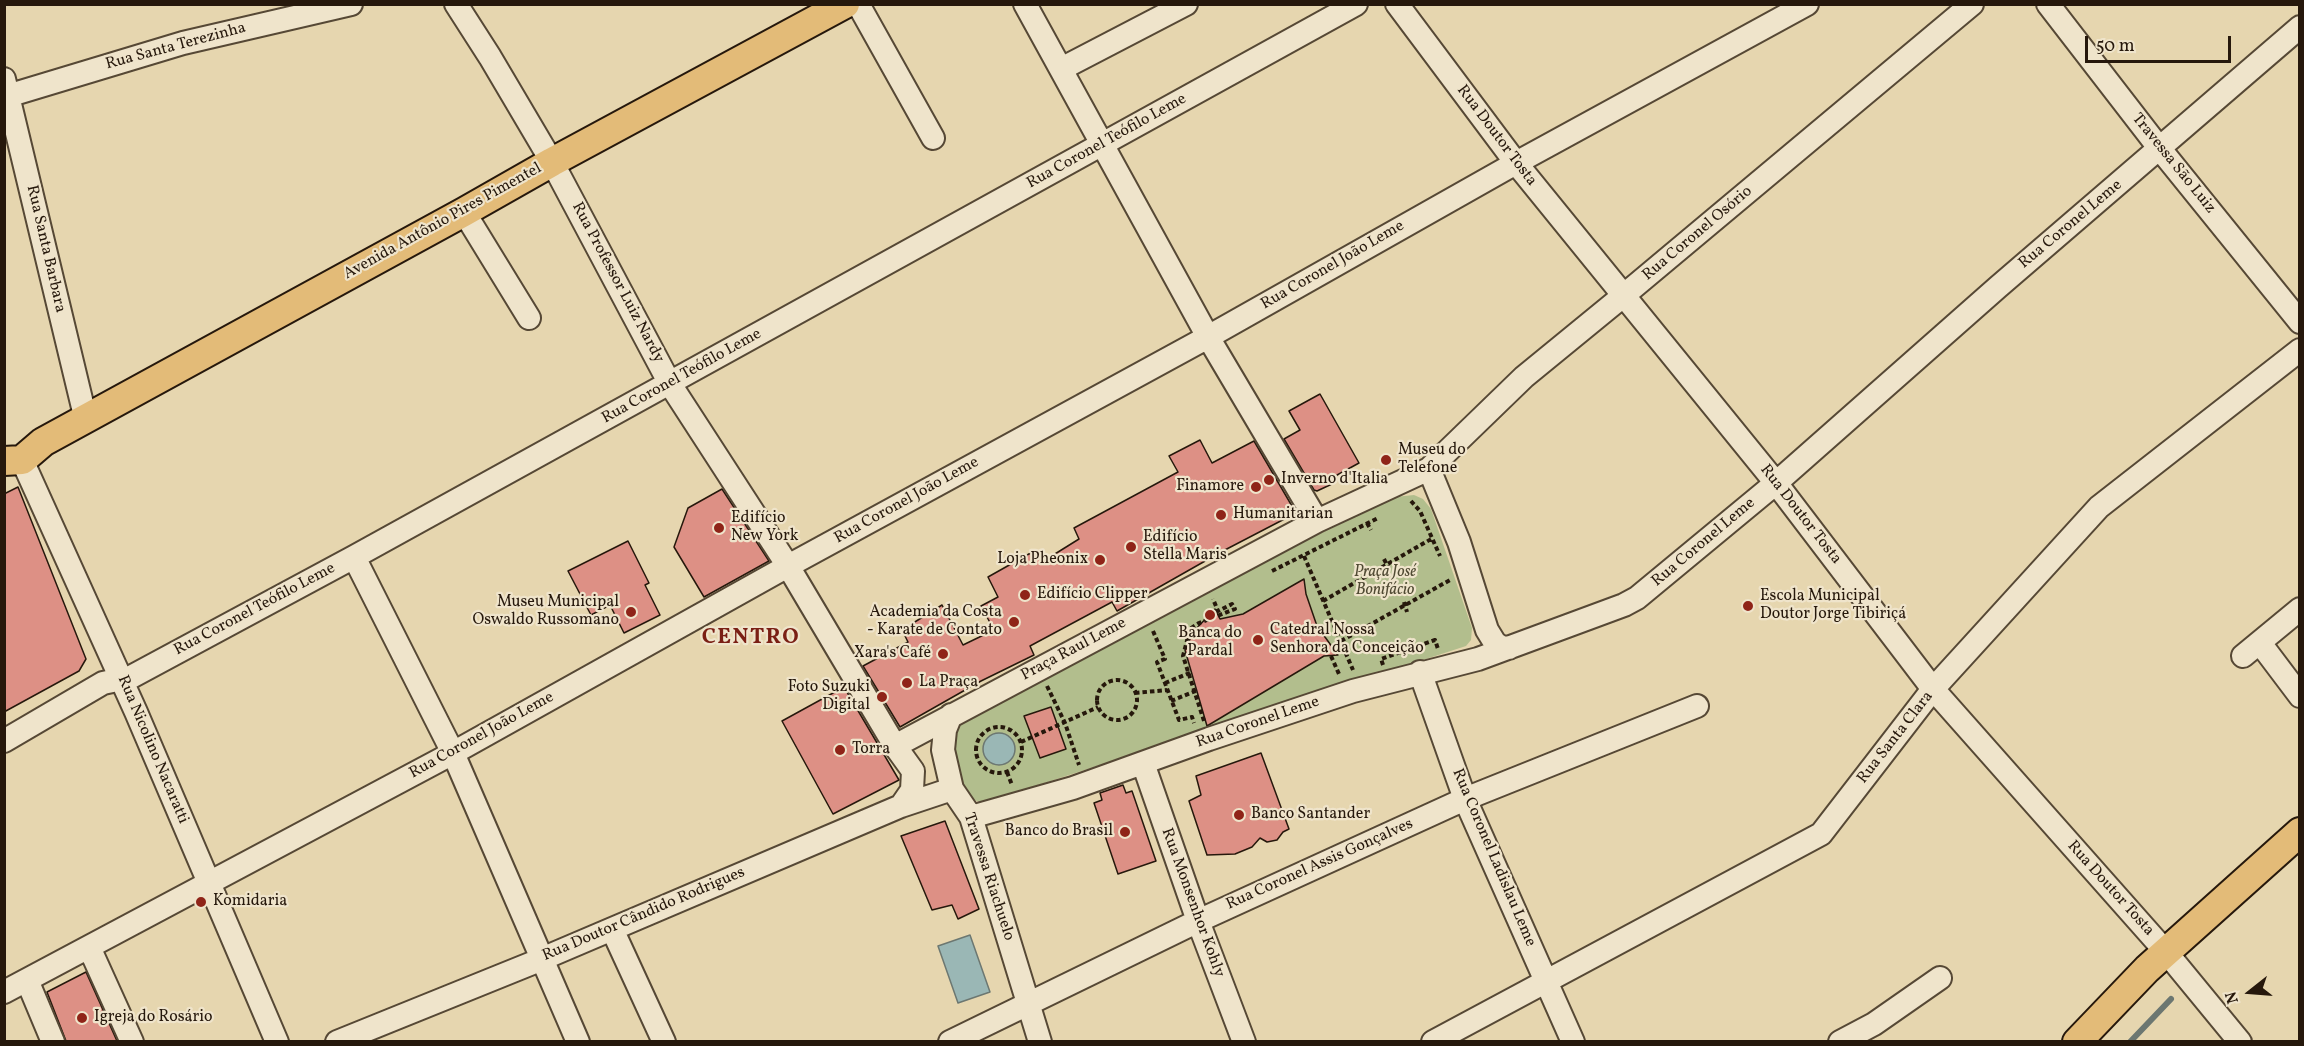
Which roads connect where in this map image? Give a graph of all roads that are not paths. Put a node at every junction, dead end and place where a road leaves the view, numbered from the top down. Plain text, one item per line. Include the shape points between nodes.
1 (351, 4) edge
2 (456, 4) edge
3 (845, 4) edge
4 (858, 4) edge
5 (1025, 4) edge
6 (1186, 4) edge
7 (1356, 4) edge
8 (1397, 4) edge
9 (1807, 4) edge
10 (1972, 4) edge
11 (2048, 4) edge
12 (2300, 27) edge
13 (1061, 69) junction
14 (6, 90) edge
15 (933, 138) dead end
16 (1103, 145) junction
17 (2160, 149) junction
18 (552, 162) junction
19 (1516, 163) junction
20 (464, 212) junction
21 (1623, 297) junction
22 (529, 318) dead end
23 (2300, 322) edge
24 (1208, 337) junction
25 (2300, 350) edge
26 (670, 384) junction
27 (86, 420) junction
28 (18, 451) edge
29 (1429, 469) junction
30 (1776, 483) junction
31 (1317, 521) junction
32 (354, 557) junction
33 (788, 566) junction
34 (2300, 609) edge
35 (1487, 630) junction
36 (1509, 648) junction
37 (1478, 659) junction
38 (1420, 672) junction
39 (122, 680) junction
40 (1934, 689) junction
41 (2300, 696) edge
42 (1697, 706) dead end
43 (951, 715) junction
44 (4, 741) edge
45 (895, 746) junction
46 (453, 753) junction
47 (1143, 763) junction
48 (952, 789) junction
49 (1465, 799) junction
50 (902, 806) junction
51 (971, 817) junction
52 (2300, 832) edge
53 (208, 883) junction
54 (1198, 921) junction
55 (612, 929) junction
56 (89, 947) junction
57 (2166, 952) junction
58 (542, 959) junction
59 (1940, 978) dead end
60 (27, 980) junction
61 (1546, 981) junction
62 (4, 992) edge
63 (1029, 1005) junction
64 (53, 1041) edge
65 (132, 1041) edge
66 (277, 1041) edge
67 (337, 1041) edge
68 (578, 1041) edge
69 (664, 1041) edge
70 (950, 1041) edge
71 (1040, 1041) edge
72 (1244, 1041) edge
73 (1433, 1041) edge
74 (1573, 1041) edge
75 (1840, 1041) edge
76 (2077, 1041) edge
77 (2240, 1041) edge

1 - 14 street, Rua Santa Terezinha
2 - 18 street, Rua Professor Luiz Nardy
3 - 18 main road, Avenida Antônio Pires Pimentel
4 - 15 street
5 - 13 street
6 - 13 street
7 - 16 street, Rua Coronel Teófilo Leme
8 - 19 street, Rua Doutor Tosta
9 - 19 street, Rua Coronel João Leme
10 - 21 street, Rua Coronel Osório
11 - 17 street, Travessa São Luiz
12 - 17 street, Rua Coronel Leme
13 - 16 street
14 - 27 street, Rua Santa Barbara
16 - 24 street
16 - 26 street, Rua Coronel Teófilo Leme
17 - 23 street, Travessa São Luiz
17 - 30 street, Rua Coronel Leme
18 - 20 main road, Avenida Antônio Pires Pimentel
18 - 26 street, Rua Professor Luiz Nardy
19 - 21 street, Rua Doutor Tosta
19 - 24 street, Rua Coronel João Leme
20 - 22 street
20 - 27 main road, Avenida Antônio Pires Pimentel
21 - 29 street, Rua Coronel Osório via 1524,376
21 - 30 street, Rua Doutor Tosta
24 - 31 street
24 - 33 street, Rua Coronel João Leme
25 - 40 street, Rua Santa Clara via 2099,507
26 - 32 street, Rua Coronel Teófilo Leme
26 - 33 street, Rua Professor Luiz Nardy
27 - 28 main road, Avenida Antônio Pires Pimentel
28 - 39 street, Rua Nicolino Nacaratti
29 - 31 street
29 - 35 street via 1469,570
30 - 36 street, Rua Coronel Leme via 1637,598
30 - 40 street, Rua Doutor Tosta
31 - 43 street, Praça Raul Leme
32 - 39 street, Rua Coronel Teófilo Leme
32 - 46 street
33 - 45 street, Rua Professor Luiz Nardy
33 - 46 street, Rua Coronel João Leme
34 - 41 street via 2251,649
35 - 36 street via 1501,647
35 - 37 street
36 - 37 street, Rua Coronel Leme
37 - 38 street, Rua Coronel Leme
38 - 47 street, Rua Coronel Leme via 1342,694
38 - 49 street, Rua Coronel Ladislau Leme
39 - 44 street, Rua Coronel Teófilo Leme via 103,683
39 - 53 street, Rua Nicolino Nacaratti
40 - 57 street, Rua Doutor Tosta
40 - 61 street, Rua Santa Clara via 1821,834
42 - 49 street, Rua Coronel Assis Gonçalves
43 - 45 street, Praça Raul Leme
43 - 48 street, Travessa Riachuelo via 944,750
45 - 50 street, Rua Professor Luiz Nardy via 914,777 912,790
46 - 53 street, Rua Coronel João Leme
46 - 58 street
47 - 51 street, Rua Coronel Leme
47 - 54 street, Rua Monsenhor Kohly
48 - 50 street, Rua Doutor Cândido Rodrigues
48 - 51 street, Travessa Riachuelo
49 - 54 street, Rua Coronel Assis Gonçalves
49 - 61 street, Rua Coronel Ladislau Leme
50 - 55 street, Rua Doutor Cândido Rodrigues
51 - 63 street, Travessa Riachuelo
52 - 57 main road
53 - 56 street, Rua Coronel João Leme
53 - 66 street, Rua Nicolino Nacaratti
54 - 63 street, Rua Coronel Assis Gonçalves
54 - 72 street, Rua Monsenhor Kohly
55 - 58 street, Rua Doutor Cândido Rodrigues
55 - 69 street
56 - 60 street, Rua Coronel João Leme
56 - 65 street
57 - 76 main road
57 - 77 street, Rua Doutor Tosta
58 - 67 street, Rua Doutor Cândido Rodrigues
58 - 68 street
59 - 75 street via 1874,1024
60 - 62 street, Rua Coronel João Leme
60 - 64 street
61 - 73 street, Rua Santa Clara
61 - 74 street, Rua Coronel Ladislau Leme
63 - 70 street, Rua Coronel Assis Gonçalves
63 - 71 street, Travessa Riachuelo

